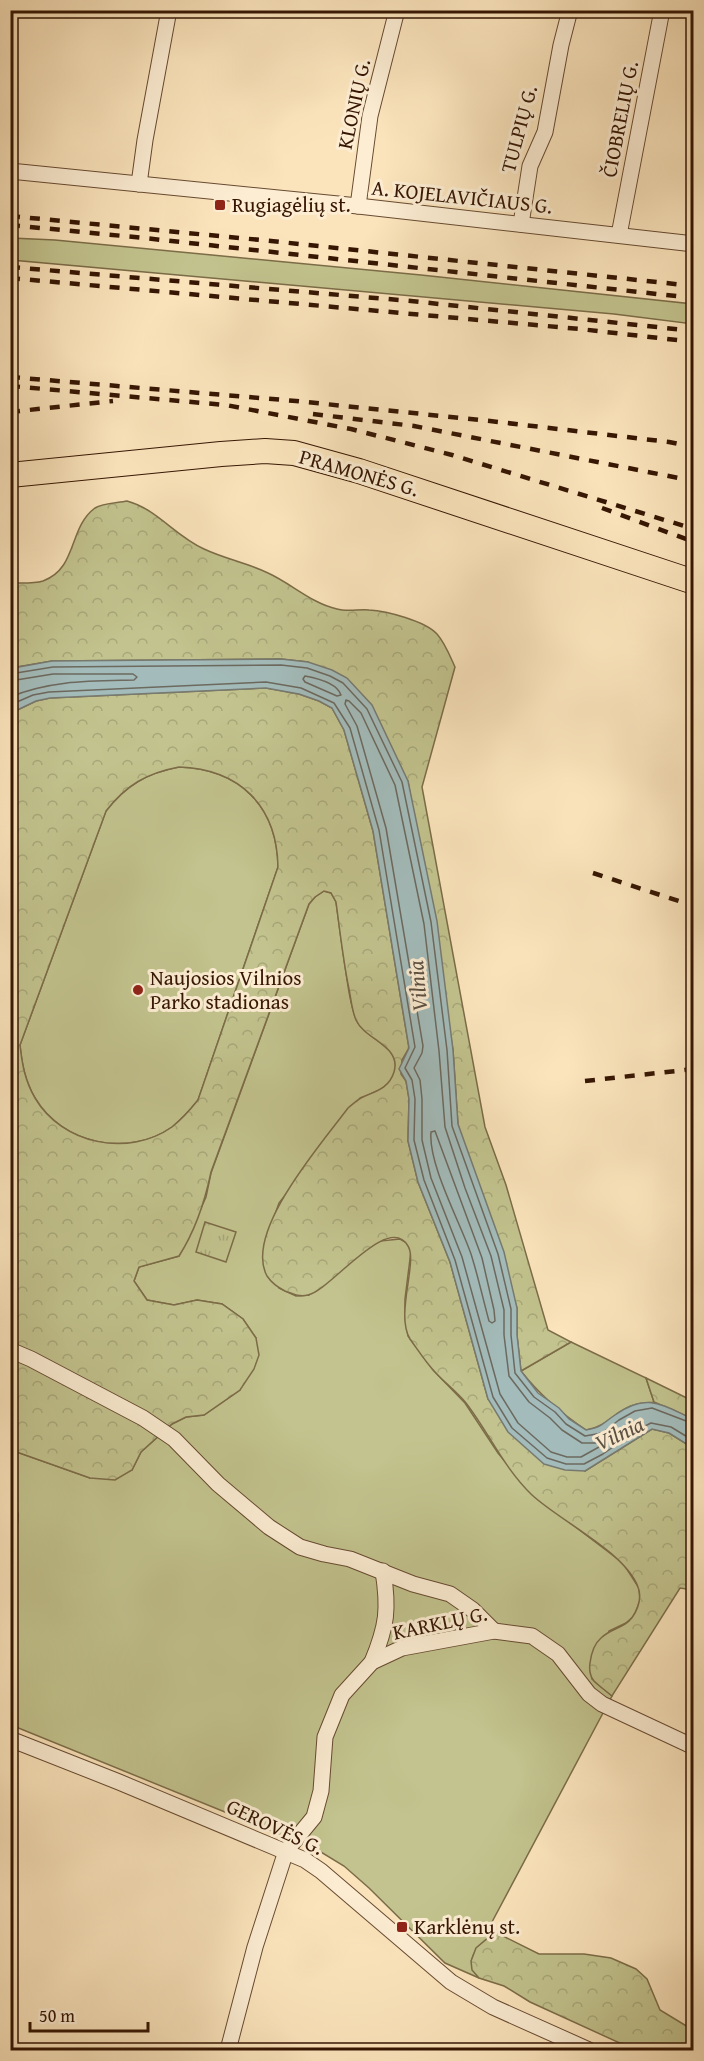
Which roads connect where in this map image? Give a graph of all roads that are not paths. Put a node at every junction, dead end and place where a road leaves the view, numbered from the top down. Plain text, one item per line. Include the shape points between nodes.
1 (169, 10) edge
2 (397, 10) edge
3 (570, 10) edge
4 (662, 10) edge
5 (10, 171) edge
6 (139, 184) junction
7 (357, 206) junction
8 (521, 224) junction
9 (619, 236) junction
10 (693, 244) edge
11 (10, 475) edge
12 (693, 582) edge
13 (10, 1350) edge
14 (383, 1571) junction
15 (494, 1631) junction
16 (372, 1662) junction
17 (10, 1739) edge
18 (693, 1747) edge
19 (286, 1851) junction
20 (228, 2050) edge
21 (589, 2050) edge

1 - 6 street
2 - 7 street, KLONIŲ G. via 370,116
3 - 8 street, TULPIŲ G. via 545,132 530,166
4 - 9 street, ČIOBRELIŲ G.
5 - 6 street, A. KOJELAVIČIAUS G.
6 - 7 street, A. KOJELAVIČIAUS G.
7 - 8 street, A. KOJELAVIČIAUS G.
8 - 9 street, A. KOJELAVIČIAUS G.
9 - 10 street, A. KOJELAVIČIAUS G.
11 - 12 main road, PRAMONĖS G. via 221,454 294,453 360,471
13 - 14 street via 143,1418 174,1439 218,1484 269,1527 300,1547 350,1558
14 - 15 street via 450,1594
14 - 16 street via 387,1613 384,1634
15 - 16 street, KARKLŲ G. via 402,1648
15 - 18 street, KARKLŲ G. via 532,1635 558,1654 589,1694 602,1704
16 - 19 street, KARKLŲ G. via 342,1695 325,1737 321,1791 314,1817
17 - 19 street, GEROVĖS G.
19 - 20 street
19 - 21 street, GEROVĖS G. via 321,1871 471,1995

